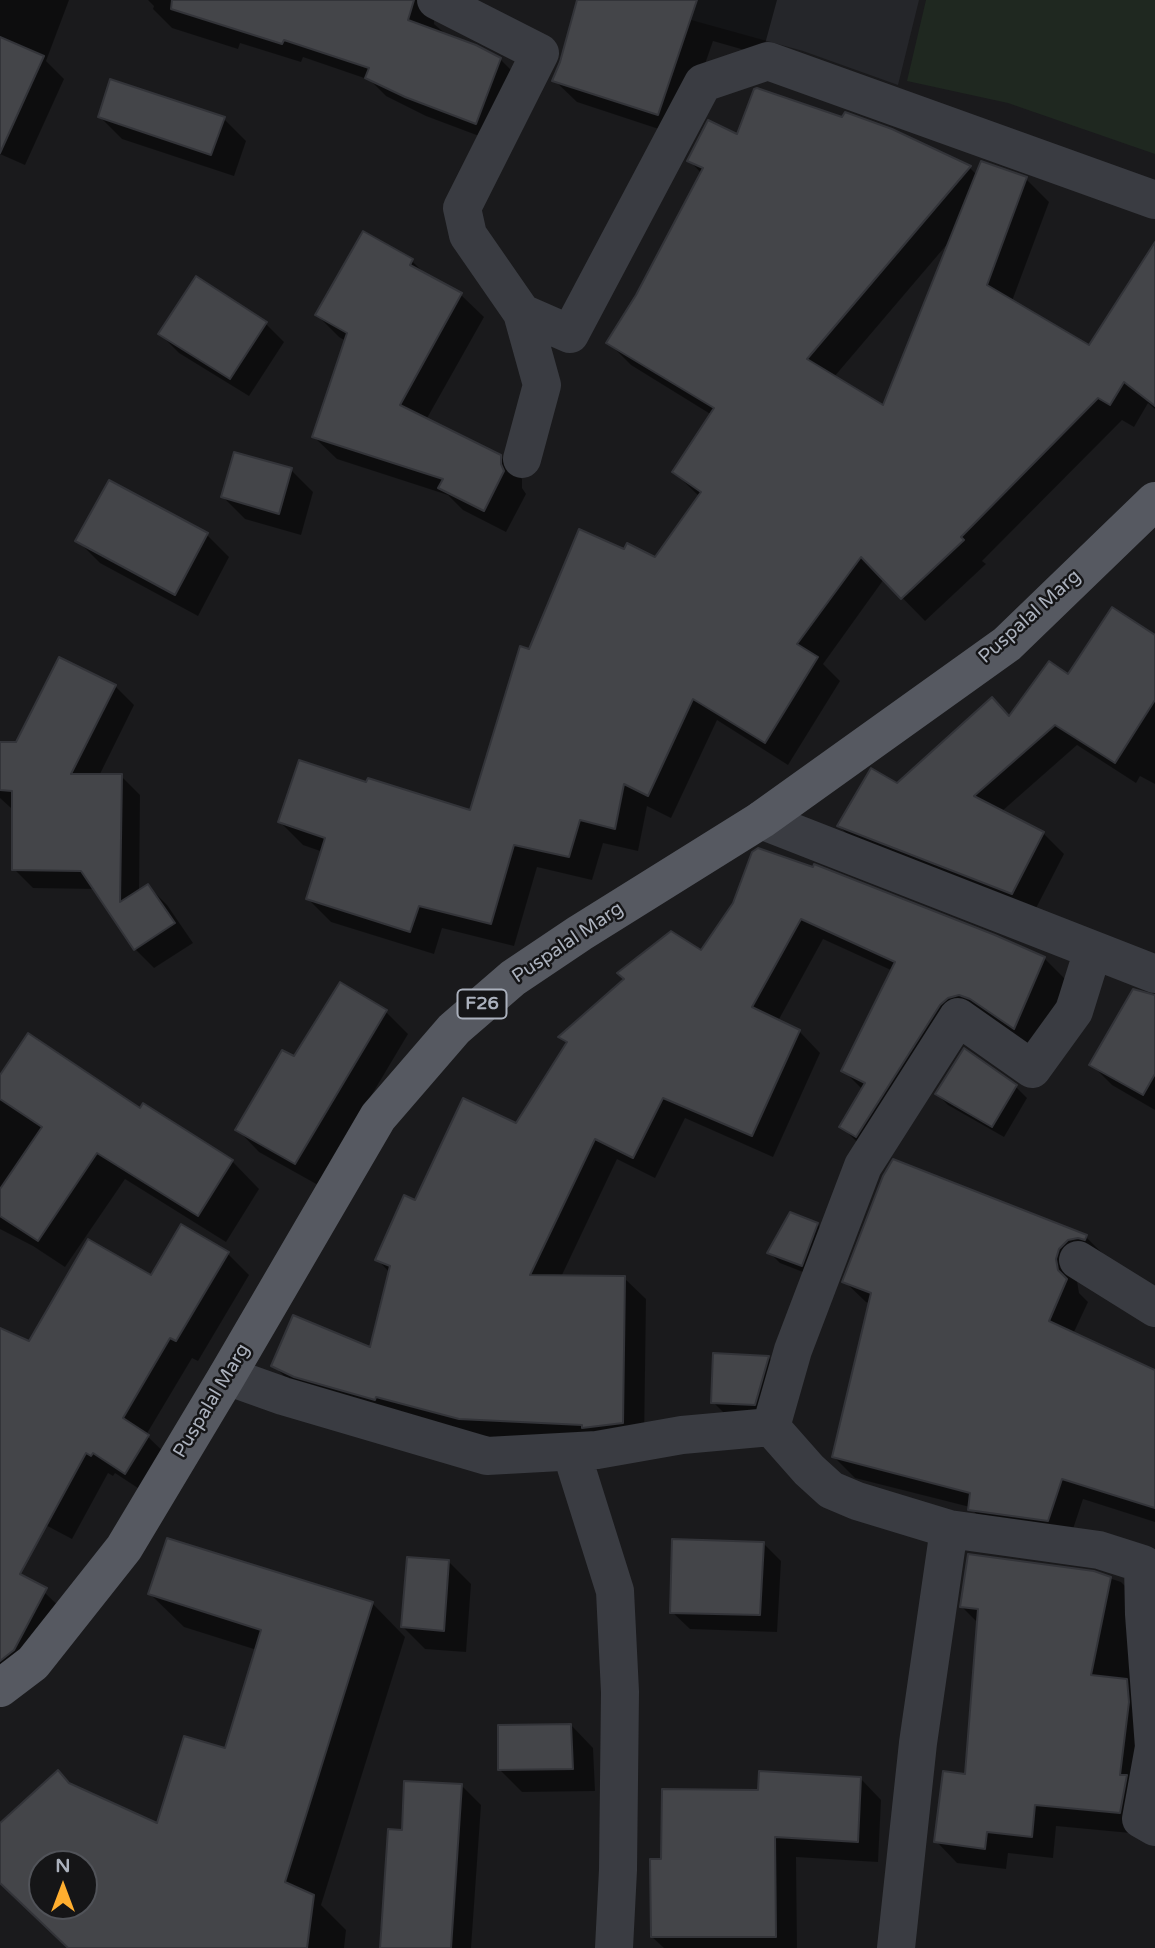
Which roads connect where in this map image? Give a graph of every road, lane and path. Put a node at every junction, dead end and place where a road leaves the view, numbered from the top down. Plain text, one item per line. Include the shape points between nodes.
1 (436, 0) edge
2 (1155, 200) edge
3 (522, 313) junction
4 (522, 458) dead end
5 (1155, 501) edge
6 (761, 820) junction
7 (1093, 950) junction
8 (1155, 974) edge
9 (1078, 1260) dead end
10 (1155, 1308) edge
11 (228, 1376) junction
12 (771, 1427) junction
13 (576, 1467) dead end
14 (949, 1530) junction
15 (0, 1688) edge
16 (1155, 1826) edge
17 (614, 1948) edge
18 (896, 1948) edge

1 - 3 street via 540,53 462,208 468,235
2 - 3 street via 768,61 703,83 570,334
3 - 4 street via 542,385
5 - 6 main road, Puspalal Marg / F26 via 1007,644
6 - 7 street
6 - 11 main road, Puspalal Marg / F26 via 580,933 454,1028 378,1117
7 - 8 street
7 - 12 street via 1074,1011 1032,1069 958,1017 863,1166 793,1350
9 - 10 street
11 - 12 street via 486,1456 597,1450 682,1435
11 - 15 main road, Puspalal Marg / F26 via 124,1548 33,1664
12 - 14 street via 831,1490
13 - 17 street via 615,1591 620,1692
14 - 16 street via 1099,1550 1143,1564 1154,1746 1141,1819
14 - 18 street via 918,1743

